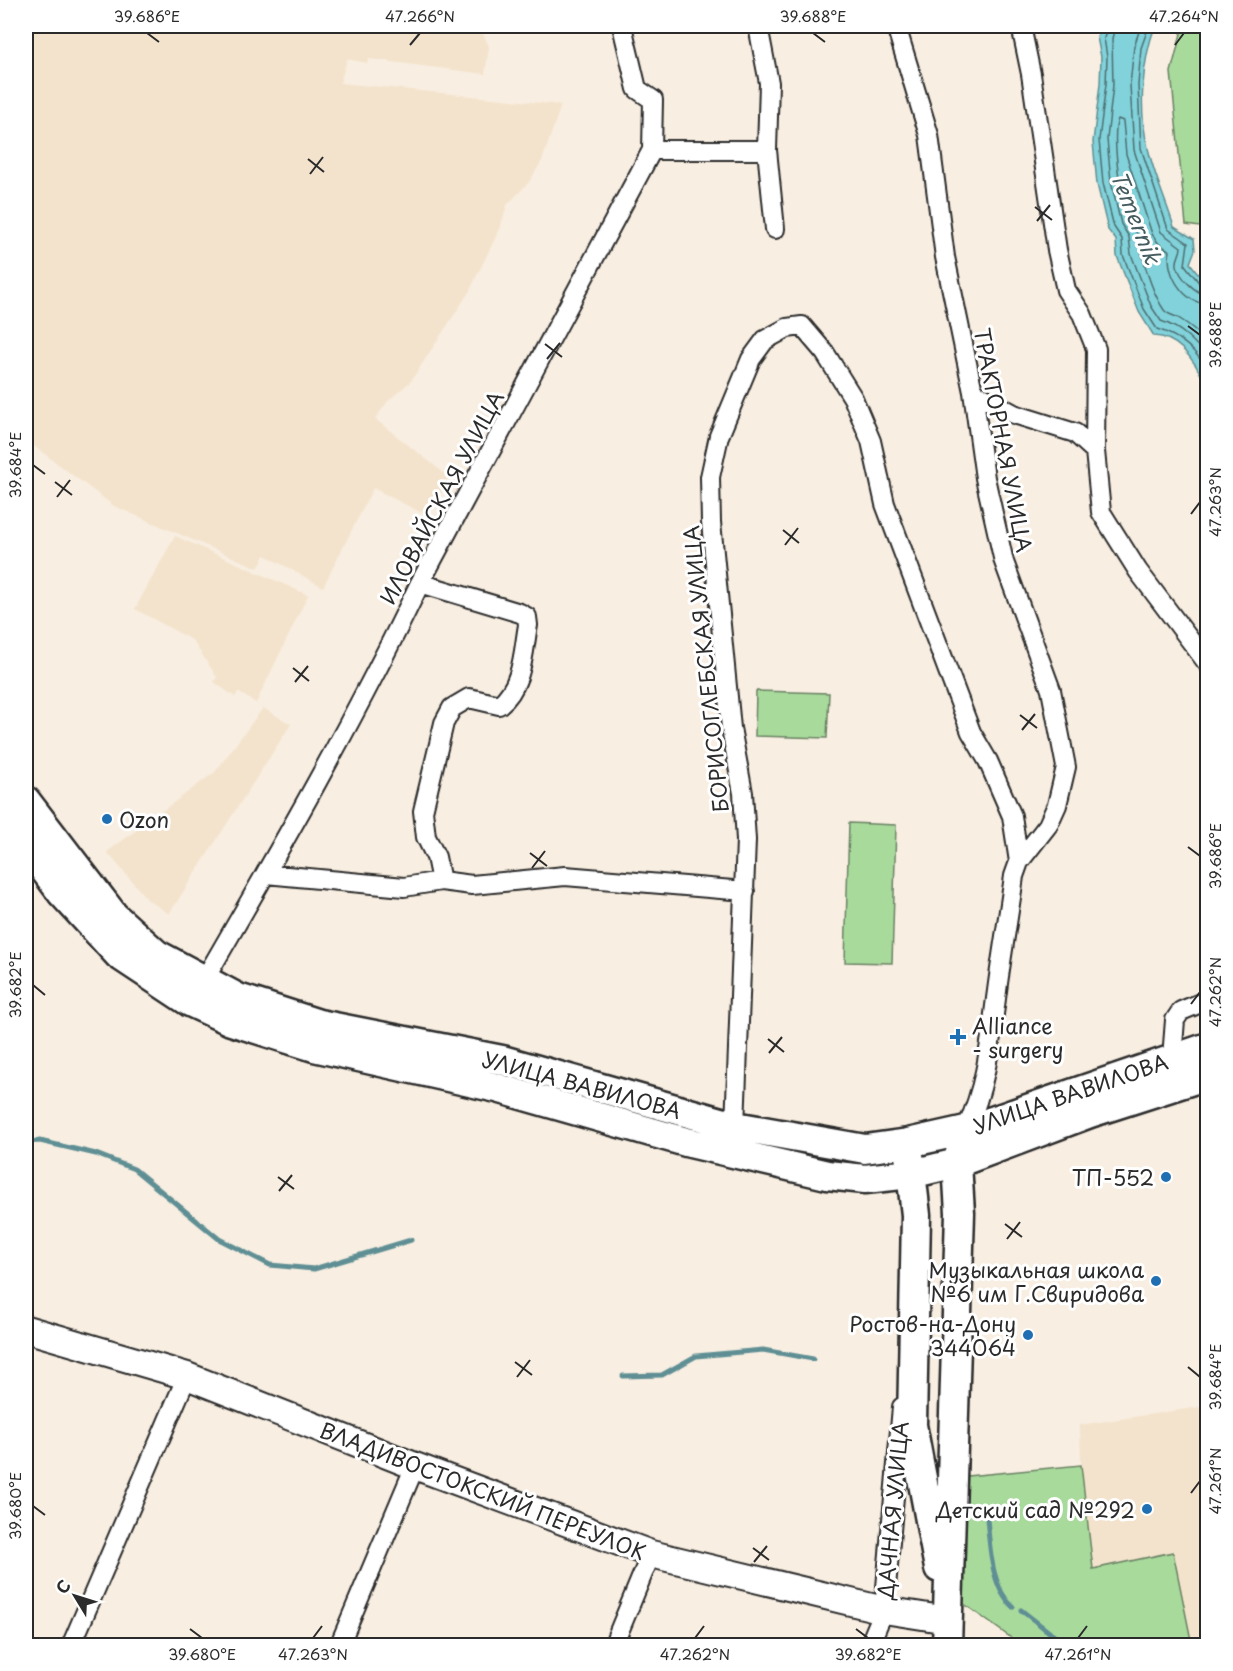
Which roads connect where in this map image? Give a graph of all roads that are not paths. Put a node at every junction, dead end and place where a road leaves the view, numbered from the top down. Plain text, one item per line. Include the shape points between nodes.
1 (622, 26) edge
2 (758, 26) edge
3 (896, 26) edge
4 (1021, 26) edge
5 (652, 150) junction
6 (767, 150) junction
7 (775, 229) dead end
8 (973, 392) junction
9 (1095, 451) junction
10 (420, 583) junction
11 (1208, 664) edge
12 (26, 801) edge
13 (26, 845) edge
14 (1020, 862) junction
15 (266, 874) junction
16 (441, 881) junction
17 (745, 891) junction
18 (203, 982) junction
19 (1208, 1000) edge
20 (1208, 1047) edge
21 (1172, 1058) junction
22 (1208, 1075) edge
23 (735, 1126) junction
24 (966, 1130) junction
25 (908, 1143) junction
26 (957, 1163) junction
27 (911, 1174) junction
28 (916, 1293) junction
29 (26, 1329) edge
30 (912, 1374) junction
31 (956, 1374) junction
32 (187, 1376) junction
33 (415, 1466) junction
34 (651, 1554) junction
35 (884, 1610) junction
36 (948, 1633) edge
37 (71, 1646) edge
38 (339, 1646) edge
39 (613, 1646) edge
40 (869, 1646) edge

1 - 5 street, ИЛОВАЙСКАЯ УЛИЦА via 637,89 652,100
2 - 6 street via 769,83
3 - 8 street, ТРАКТОРНАЯ УЛИЦА via 929,135 945,257
4 - 9 street via 1066,290 1082,314 1096,350
5 - 6 street
5 - 10 street, ИЛОВАЙСКАЯ УЛИЦА
6 - 7 street
8 - 9 street via 1014,414 1075,433
8 - 14 street, ТРАКТОРНАЯ УЛИЦА via 985,478 1004,562 1051,690 1066,767 1048,825
9 - 11 street via 1101,512 1138,571
10 - 15 street, ИЛОВАЙСКАЯ УЛИЦА
10 - 16 street via 520,613 527,618 528,625 520,672 511,695 499,705 469,698 452,708 444,723 423,811 426,837 436,857
12 - 18 main road, УЛИЦА ВАВИЛОВА via 114,916 156,954
13 - 27 main road, УЛИЦА ВАВИЛОВА via 62,893 119,955 190,1002 231,1021 314,1047 497,1088 686,1142 816,1173 865,1179
14 - 17 street, БОРИСОГЛЕБСКАЯ УЛИЦА via 1012,816 971,732 885,504 871,441 853,398 825,353 802,326 787,327 765,340 751,359 719,436 710,477 731,728 743,793
14 - 24 street, ТРАКТОРНАЯ УЛИЦА via 1014,876 994,1035 978,1101
15 - 16 street via 404,886
15 - 18 street, ИЛОВАЙСКАЯ УЛИЦА
16 - 17 street via 472,885 565,876
17 - 23 street, БОРИСОГЛЕБСКАЯ УЛИЦА
18 - 23 main road, УЛИЦА ВАВИЛОВА via 238,998 319,1024 502,1060
19 - 21 street via 1181,1011 1175,1020
20 - 21 main road, УЛИЦА ВАВИЛОВА
21 - 24 main road, УЛИЦА ВАВИЛОВА
22 - 26 main road, УЛИЦА ВАВИЛОВА via 1090,1113
23 - 25 main road, УЛИЦА ВАВИЛОВА via 865,1149
24 - 25 main road, УЛИЦА ВАВИЛОВА
24 - 26 main road
25 - 27 main road, ДАЧНАЯ УЛИЦА
26 - 27 main road, УЛИЦА ВАВИЛОВА
26 - 31 main road via 960,1213
27 - 28 main road, ДАЧНАЯ УЛИЦА via 916,1215
28 - 30 main road, ДАЧНАЯ УЛИЦА
28 - 31 main road
29 - 32 street, ВЛАДИВОСТОКСКИЙ ПЕРЕУЛОК
30 - 35 street, ДАЧНАЯ УЛИЦА via 900,1413
30 - 36 main road, ДАЧНАЯ УЛИЦА via 912,1425
31 - 36 main road
32 - 33 street, ВЛАДИВОСТОКСКИЙ ПЕРЕУЛОК
32 - 37 street
33 - 34 street, ВЛАДИВОСТОКСКИЙ ПЕРЕУЛОК
33 - 38 street
34 - 35 street, ВЛАДИВОСТОКСКИЙ ПЕРЕУЛОК
34 - 39 street
35 - 36 street, ВЛАДИВОСТОКСКИЙ ПЕРЕУЛОК
35 - 40 street, ДАЧНАЯ УЛИЦА

